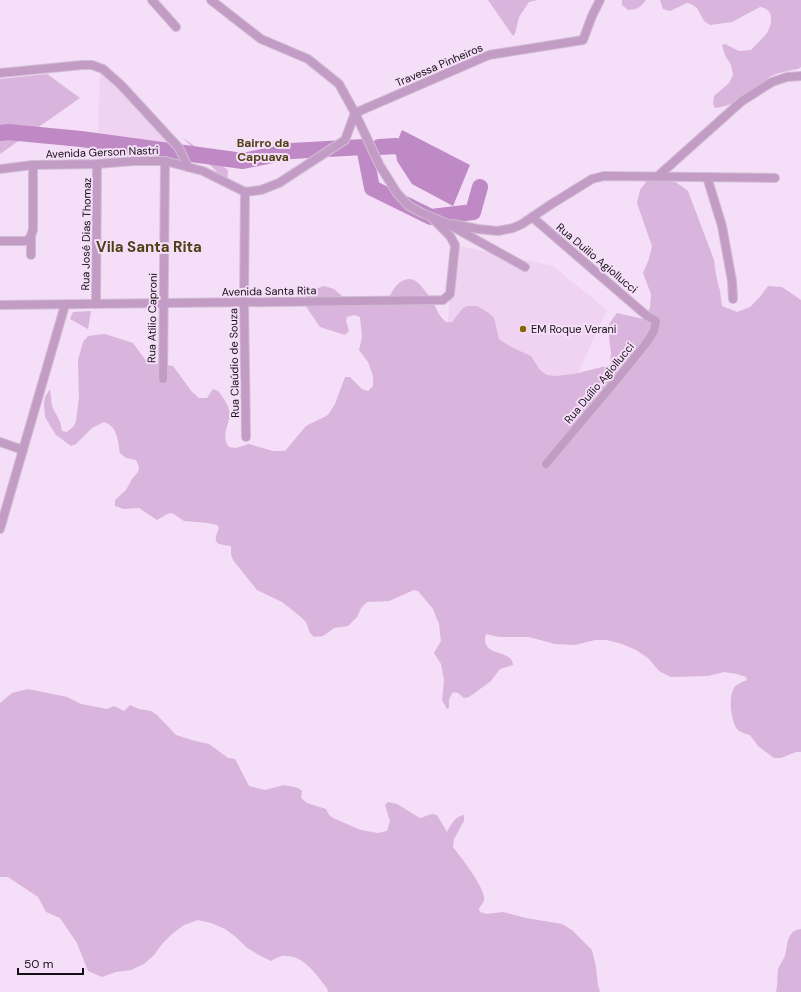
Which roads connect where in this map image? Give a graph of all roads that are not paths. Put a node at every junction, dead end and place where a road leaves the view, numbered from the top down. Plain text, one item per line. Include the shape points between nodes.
1 (152, 0) edge
2 (211, 0) edge
3 (600, 0) edge
4 (176, 27) dead end
5 (0, 73) edge
6 (801, 76) edge
7 (355, 113) junction
8 (165, 161) junction
9 (97, 164) junction
10 (33, 165) junction
11 (188, 168) junction
12 (0, 169) edge
13 (658, 176) junction
14 (707, 177) junction
15 (775, 178) dead end
16 (245, 192) junction
17 (431, 217) junction
18 (532, 217) junction
19 (446, 223) junction
20 (31, 236) junction
21 (0, 241) edge
22 (31, 255) dead end
23 (525, 266) dead end
24 (733, 299) dead end
25 (244, 302) junction
26 (163, 303) junction
27 (96, 304) junction
28 (0, 305) edge
29 (65, 305) junction
30 (647, 316) joint
31 (162, 379) dead end
32 (246, 437) dead end
33 (0, 442) edge
34 (23, 450) junction
35 (546, 464) dead end
36 (0, 529) edge

1 - 4 street
2 - 7 street via 261,39 308,59 339,84
3 - 7 street, Travessa Pinheiros via 583,40 489,55
5 - 11 street via 82,65 103,69 122,85 179,148
6 - 13 street via 772,82 742,101
7 - 16 street via 345,140 279,183 261,190
7 - 17 street via 380,166 397,193 409,206
8 - 9 street, Avenida Gerson Nastri
8 - 11 street, Avenida Gerson Nastri
8 - 26 street, Rua Atílio Caproni
9 - 10 street, Avenida Gerson Nastri
9 - 27 street, Rua José Dias Thomaz
10 - 12 street, Avenida Gerson Nastri
10 - 20 street
11 - 16 street, Avenida Gerson Nastri via 203,171
13 - 14 street
13 - 18 street via 604,176 592,179
14 - 15 street
14 - 24 street via 722,226
16 - 25 street, Rua Claúdio de Souza
17 - 19 street
17 - 25 street, Avenida Santa Rita via 450,236 454,245 450,294 443,300
18 - 19 street via 513,228 498,231
18 - 30 street, Rua Duilio Agiollucci
19 - 23 street
20 - 21 street via 25,241
20 - 22 street
25 - 26 street, Avenida Santa Rita
25 - 32 street, Rua Claúdio de Souza
26 - 27 street, Avenida Santa Rita
26 - 31 street, Rua Atílio Caproni
27 - 29 street, Avenida Santa Rita
28 - 29 street, Avenida Santa Rita
29 - 34 street
30 - 35 street, Rua Duílio Agiollucci via 656,321 650,337
33 - 34 street
34 - 36 street

